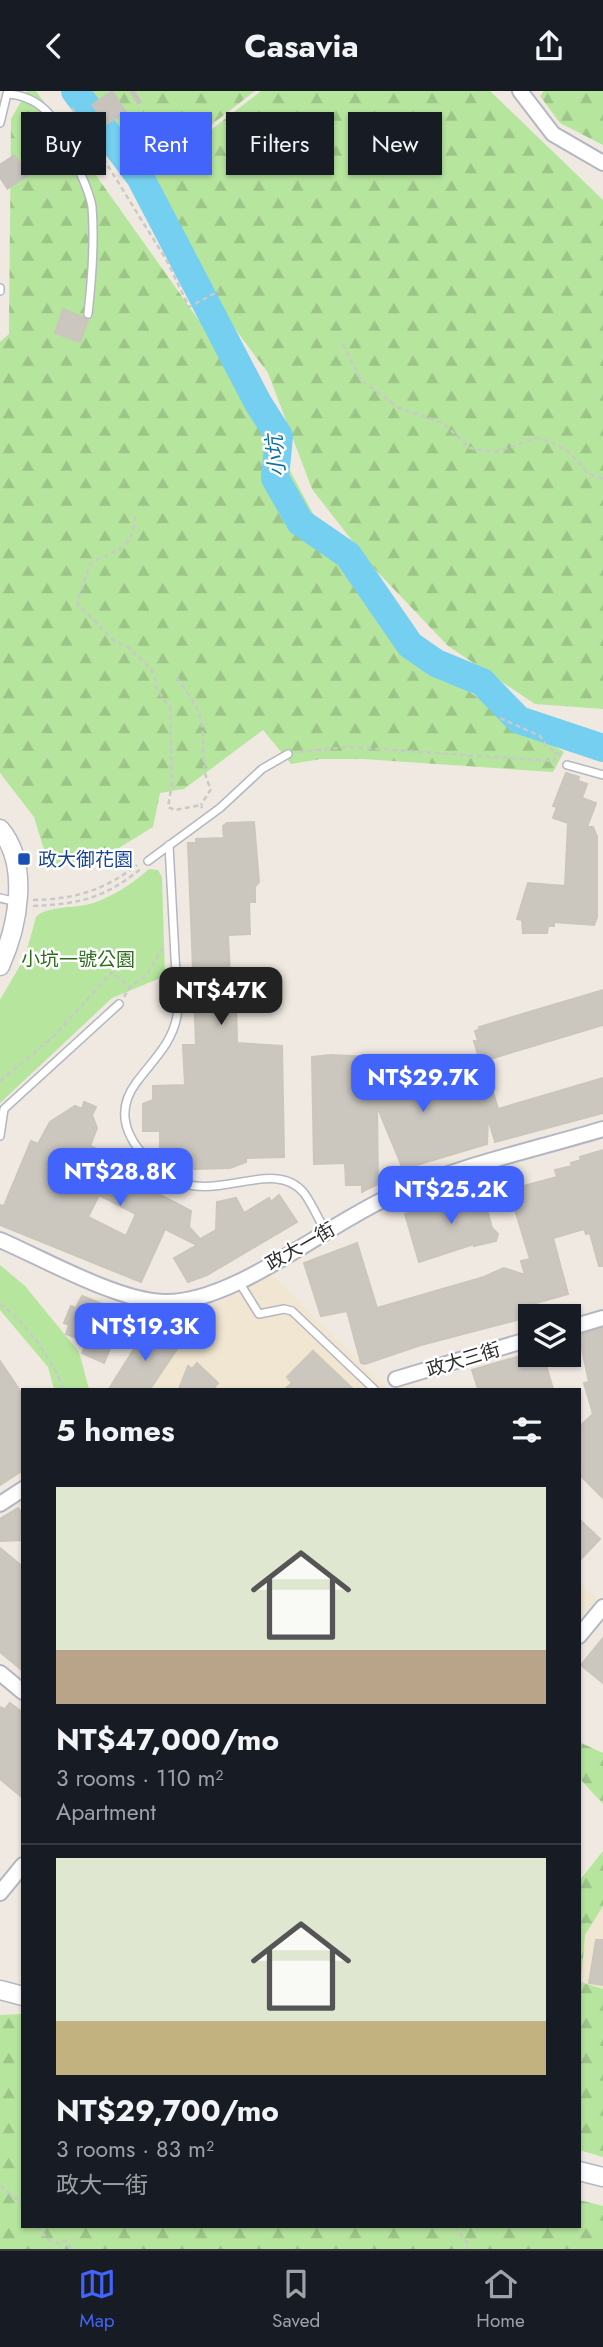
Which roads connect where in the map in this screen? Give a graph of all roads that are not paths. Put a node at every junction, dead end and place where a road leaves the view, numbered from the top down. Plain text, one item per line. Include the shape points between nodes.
1 (520, 91) edge
2 (0, 123) edge
3 (603, 163) edge
4 (88, 314) dead end
5 (288, 754) road end
6 (567, 765) road end
7 (603, 775) edge
8 (0, 829) edge
9 (169, 845) junction
10 (148, 860) road end
11 (21, 901) edge
12 (0, 966) edge
13 (119, 1004) dead end
14 (603, 1129) edge
15 (0, 1136) edge
16 (325, 1230) junction
17 (0, 1240) edge
18 (239, 1282) junction
19 (603, 1318) edge
20 (581, 1324) edge
21 (518, 1343) edge
22 (394, 1384) edge
23 (373, 1388) edge
24 (21, 1490) edge
25 (0, 1504) edge
26 (603, 1607) edge
27 (581, 1634) edge
28 (0, 1673) edge
29 (21, 1690) edge
30 (21, 1867) edge
31 (0, 1893) edge
32 (0, 1990) edge
33 (21, 1995) edge
34 (581, 2172) edge
35 (603, 2177) edge

1 - 3 street via 553,134
2 - 4 lane via 7,94 19,95 40,103 65,137 92,204 95,250
5 - 9 lane via 262,769
6 - 7 lane
8 - 11 street via 13,856
9 - 10 lane
9 - 16 lane via 178,999 174,1029 126,1102 127,1130 134,1146 162,1172 189,1186 215,1189 269,1178 294,1185
11 - 12 street
13 - 15 lane via 4,1109
14 - 16 street, 政大一街 via 420,1184
16 - 18 street, 政大一街
17 - 18 street, 政大一街 via 126,1295 148,1300 195,1300
18 - 23 lane via 259,1314 284,1308 292,1311
19 - 20 street
21 - 22 street, 政大三街
24 - 25 street
26 - 27 street
28 - 29 street
30 - 31 street
32 - 33 street
34 - 35 street

